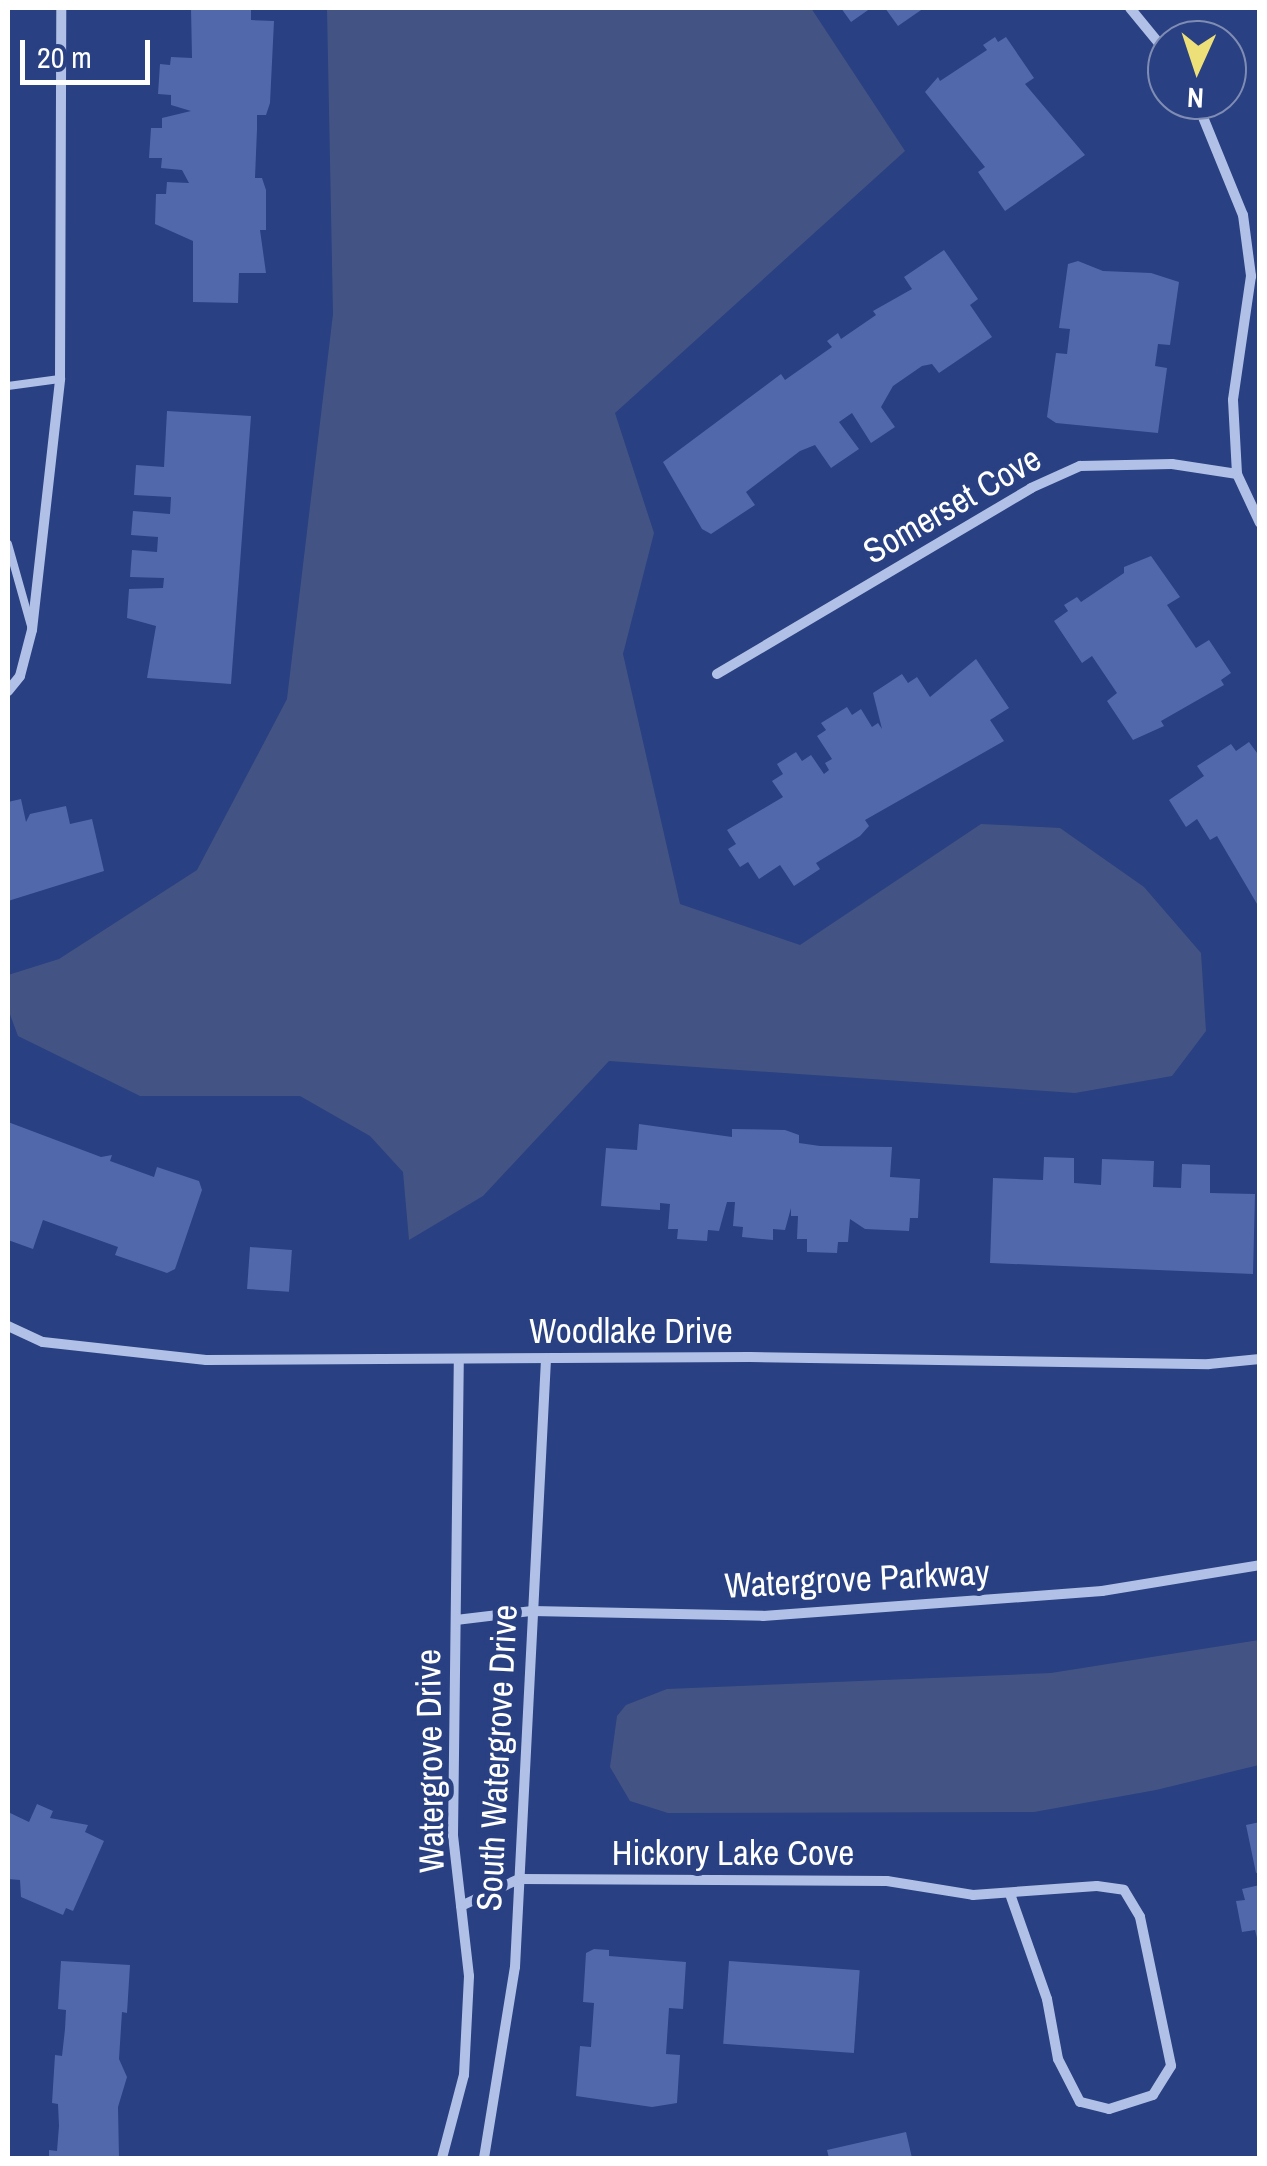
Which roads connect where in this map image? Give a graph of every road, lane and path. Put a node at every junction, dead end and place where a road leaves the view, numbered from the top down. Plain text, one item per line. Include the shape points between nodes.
1 (61, 8) edge
2 (1130, 8) edge
3 (1147, 29) edge
4 (1204, 120) edge
5 (60, 379) junction
6 (8, 386) edge
7 (1237, 474) junction
8 (1260, 523) edge
9 (8, 544) edge
10 (32, 630) junction
11 (718, 674) dead end
12 (8, 691) edge
13 (8, 1326) edge
14 (1260, 1358) edge
15 (459, 1359) junction
16 (546, 1359) junction
17 (1260, 1565) edge
18 (532, 1610) junction
19 (456, 1620) junction
20 (519, 1880) junction
21 (1010, 1894) junction
22 (461, 1906) junction
23 (442, 2158) edge
24 (484, 2158) edge

1 - 5 street
2 - 3 street
4 - 7 street via 1242,215 1251,276 1233,400
5 - 6 lane
5 - 10 street
7 - 8 street
7 - 11 street, Somerset Cove via 1172,464 1080,466 1031,488
9 - 10 lane
10 - 12 street via 20,676
13 - 15 street, Woodlake Drive via 43,1342 206,1360
14 - 16 street, Woodlake Drive via 1209,1364
15 - 16 street, Woodlake Drive
15 - 19 street, Watergrove Drive
16 - 18 street, South Watergrove Drive
17 - 18 street, Watergrove Parkway via 1102,1591 763,1616
18 - 19 street, Watergrove Parkway
18 - 20 street, South Watergrove Drive
19 - 22 street, Watergrove Drive via 452,1836
20 - 21 street, Hickory Lake Cove via 886,1881
20 - 22 street, Hickory Lake Cove
20 - 24 street, South Watergrove Drive via 515,1966
21 - 21 street, Hickory Lake Cove via 1047,1999 1058,2059 1080,2102 1109,2108 1154,2095 1171,2066 1140,1917 1124,1890
22 - 23 street, Watergrove Drive via 469,1976 464,2075

